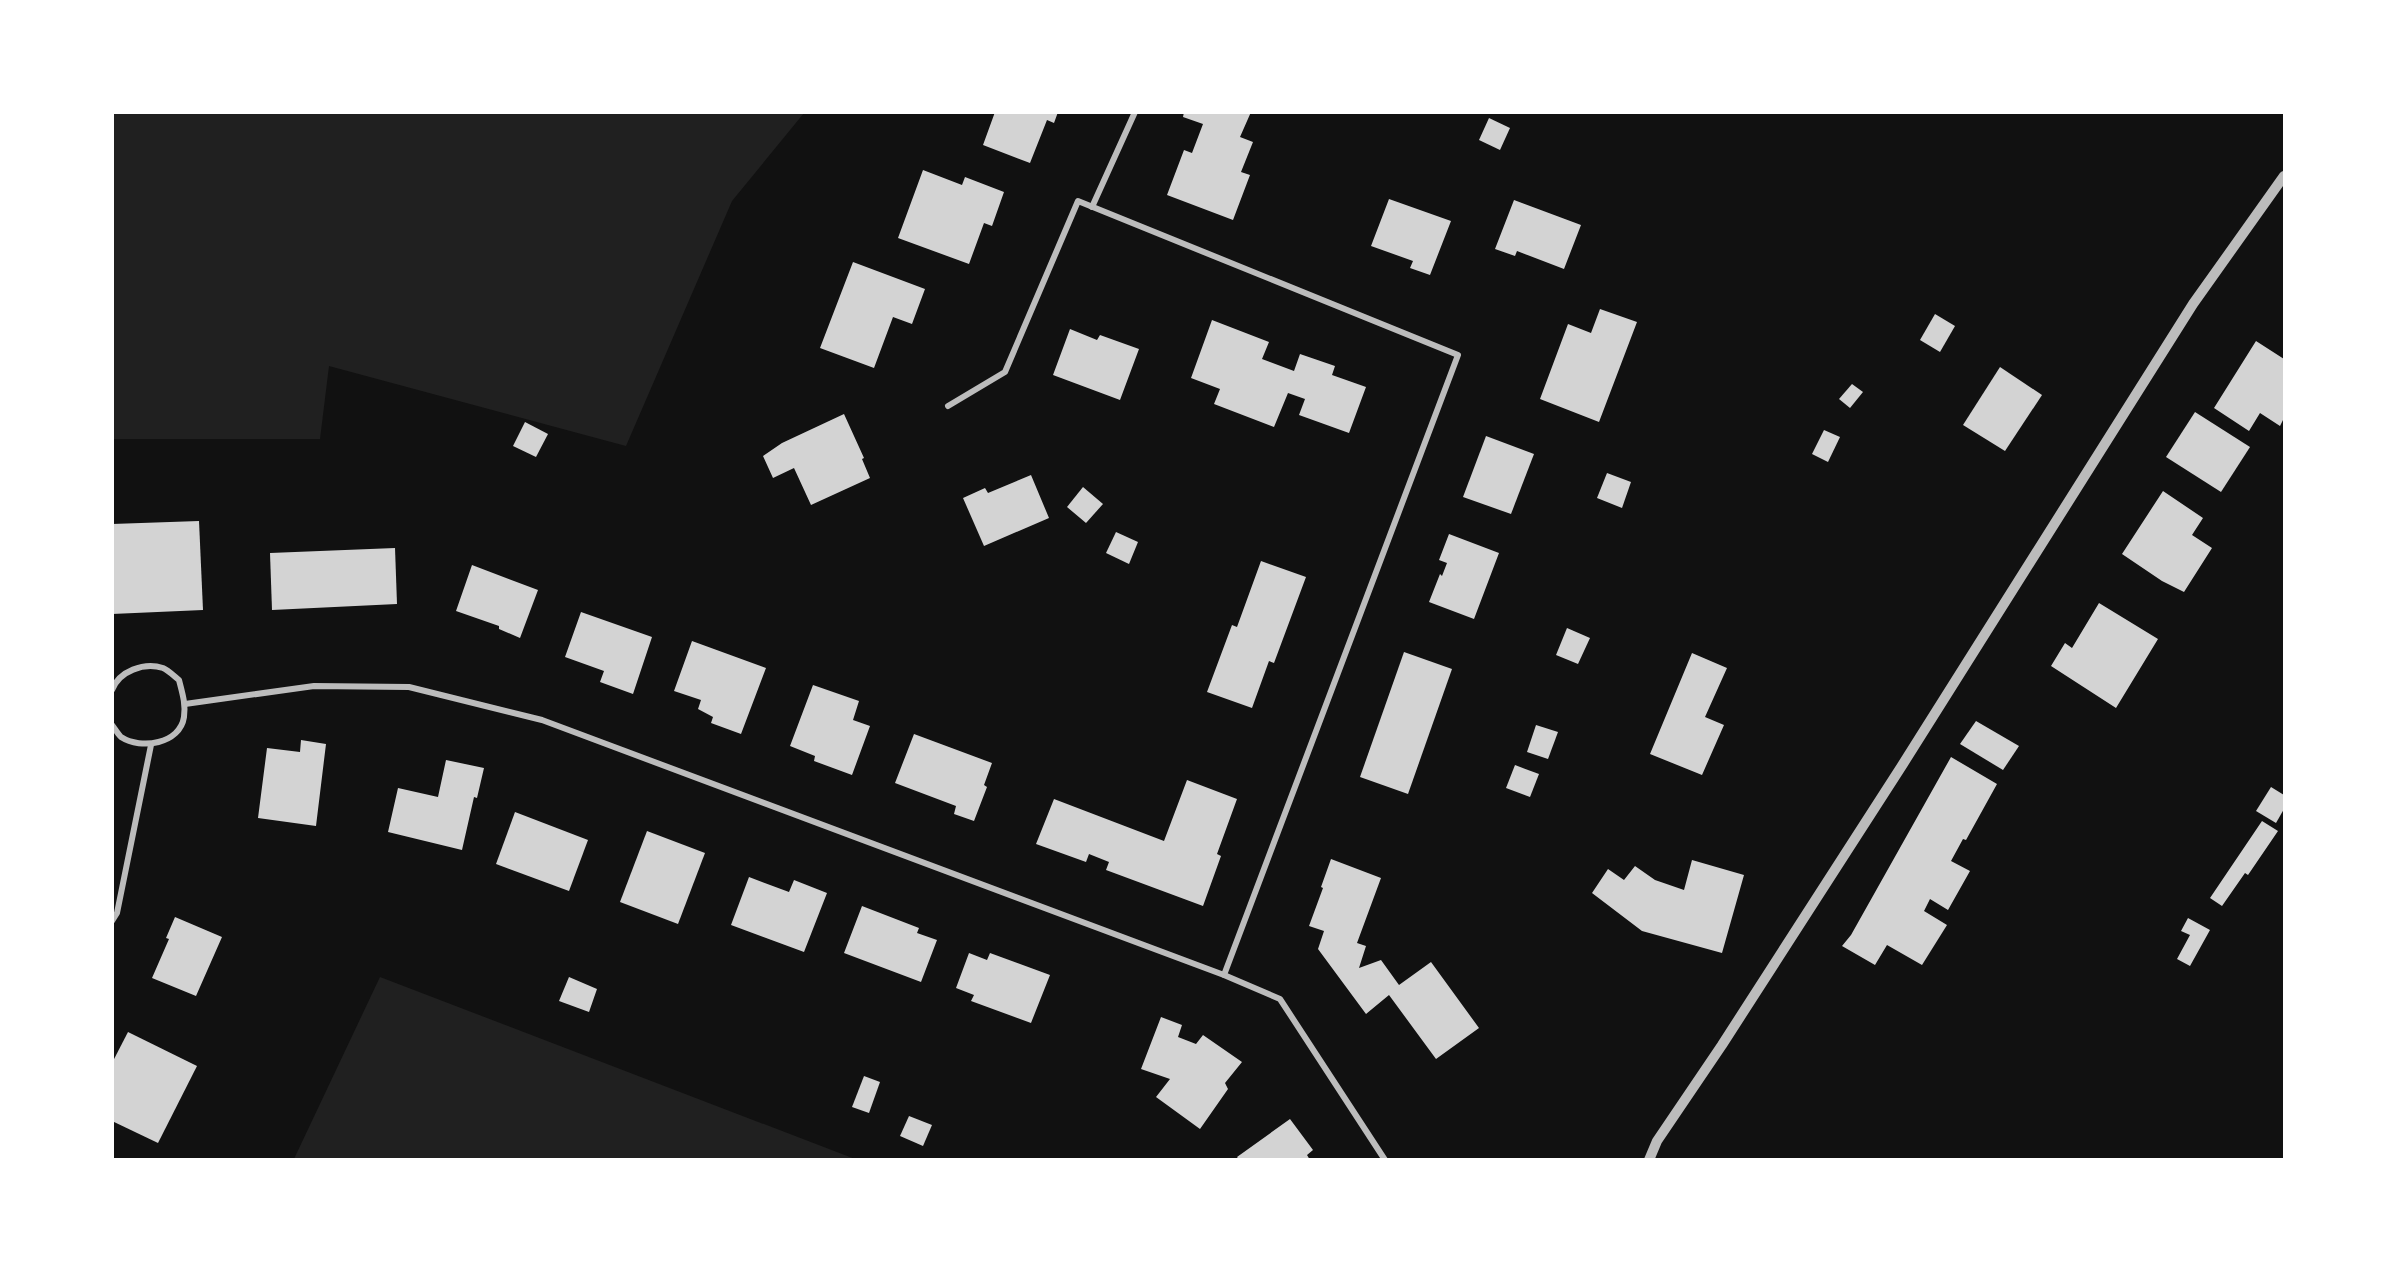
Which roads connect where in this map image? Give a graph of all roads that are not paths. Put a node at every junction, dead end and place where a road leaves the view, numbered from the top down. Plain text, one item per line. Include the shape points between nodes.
1 (1135, 112) edge
2 (2284, 176) edge
3 (1092, 207) junction
4 (948, 406) dead end
5 (112, 690) edge
6 (185, 704) junction
7 (112, 725) edge
8 (151, 745) junction
9 (112, 921) edge
10 (1224, 975) junction
11 (1385, 1160) edge
12 (1649, 1160) edge

1 - 3 street
2 - 12 street via 2193,303 1903,764 1657,1141
3 - 4 street via 1078,201 1005,372
3 - 10 street via 1458,355
5 - 6 street via 116,681 138,666 163,668 179,680
6 - 8 street via 184,720 172,736
6 - 10 street via 314,686 410,687 542,720
7 - 8 street via 122,737
8 - 9 street via 117,913
10 - 11 street via 1280,999

